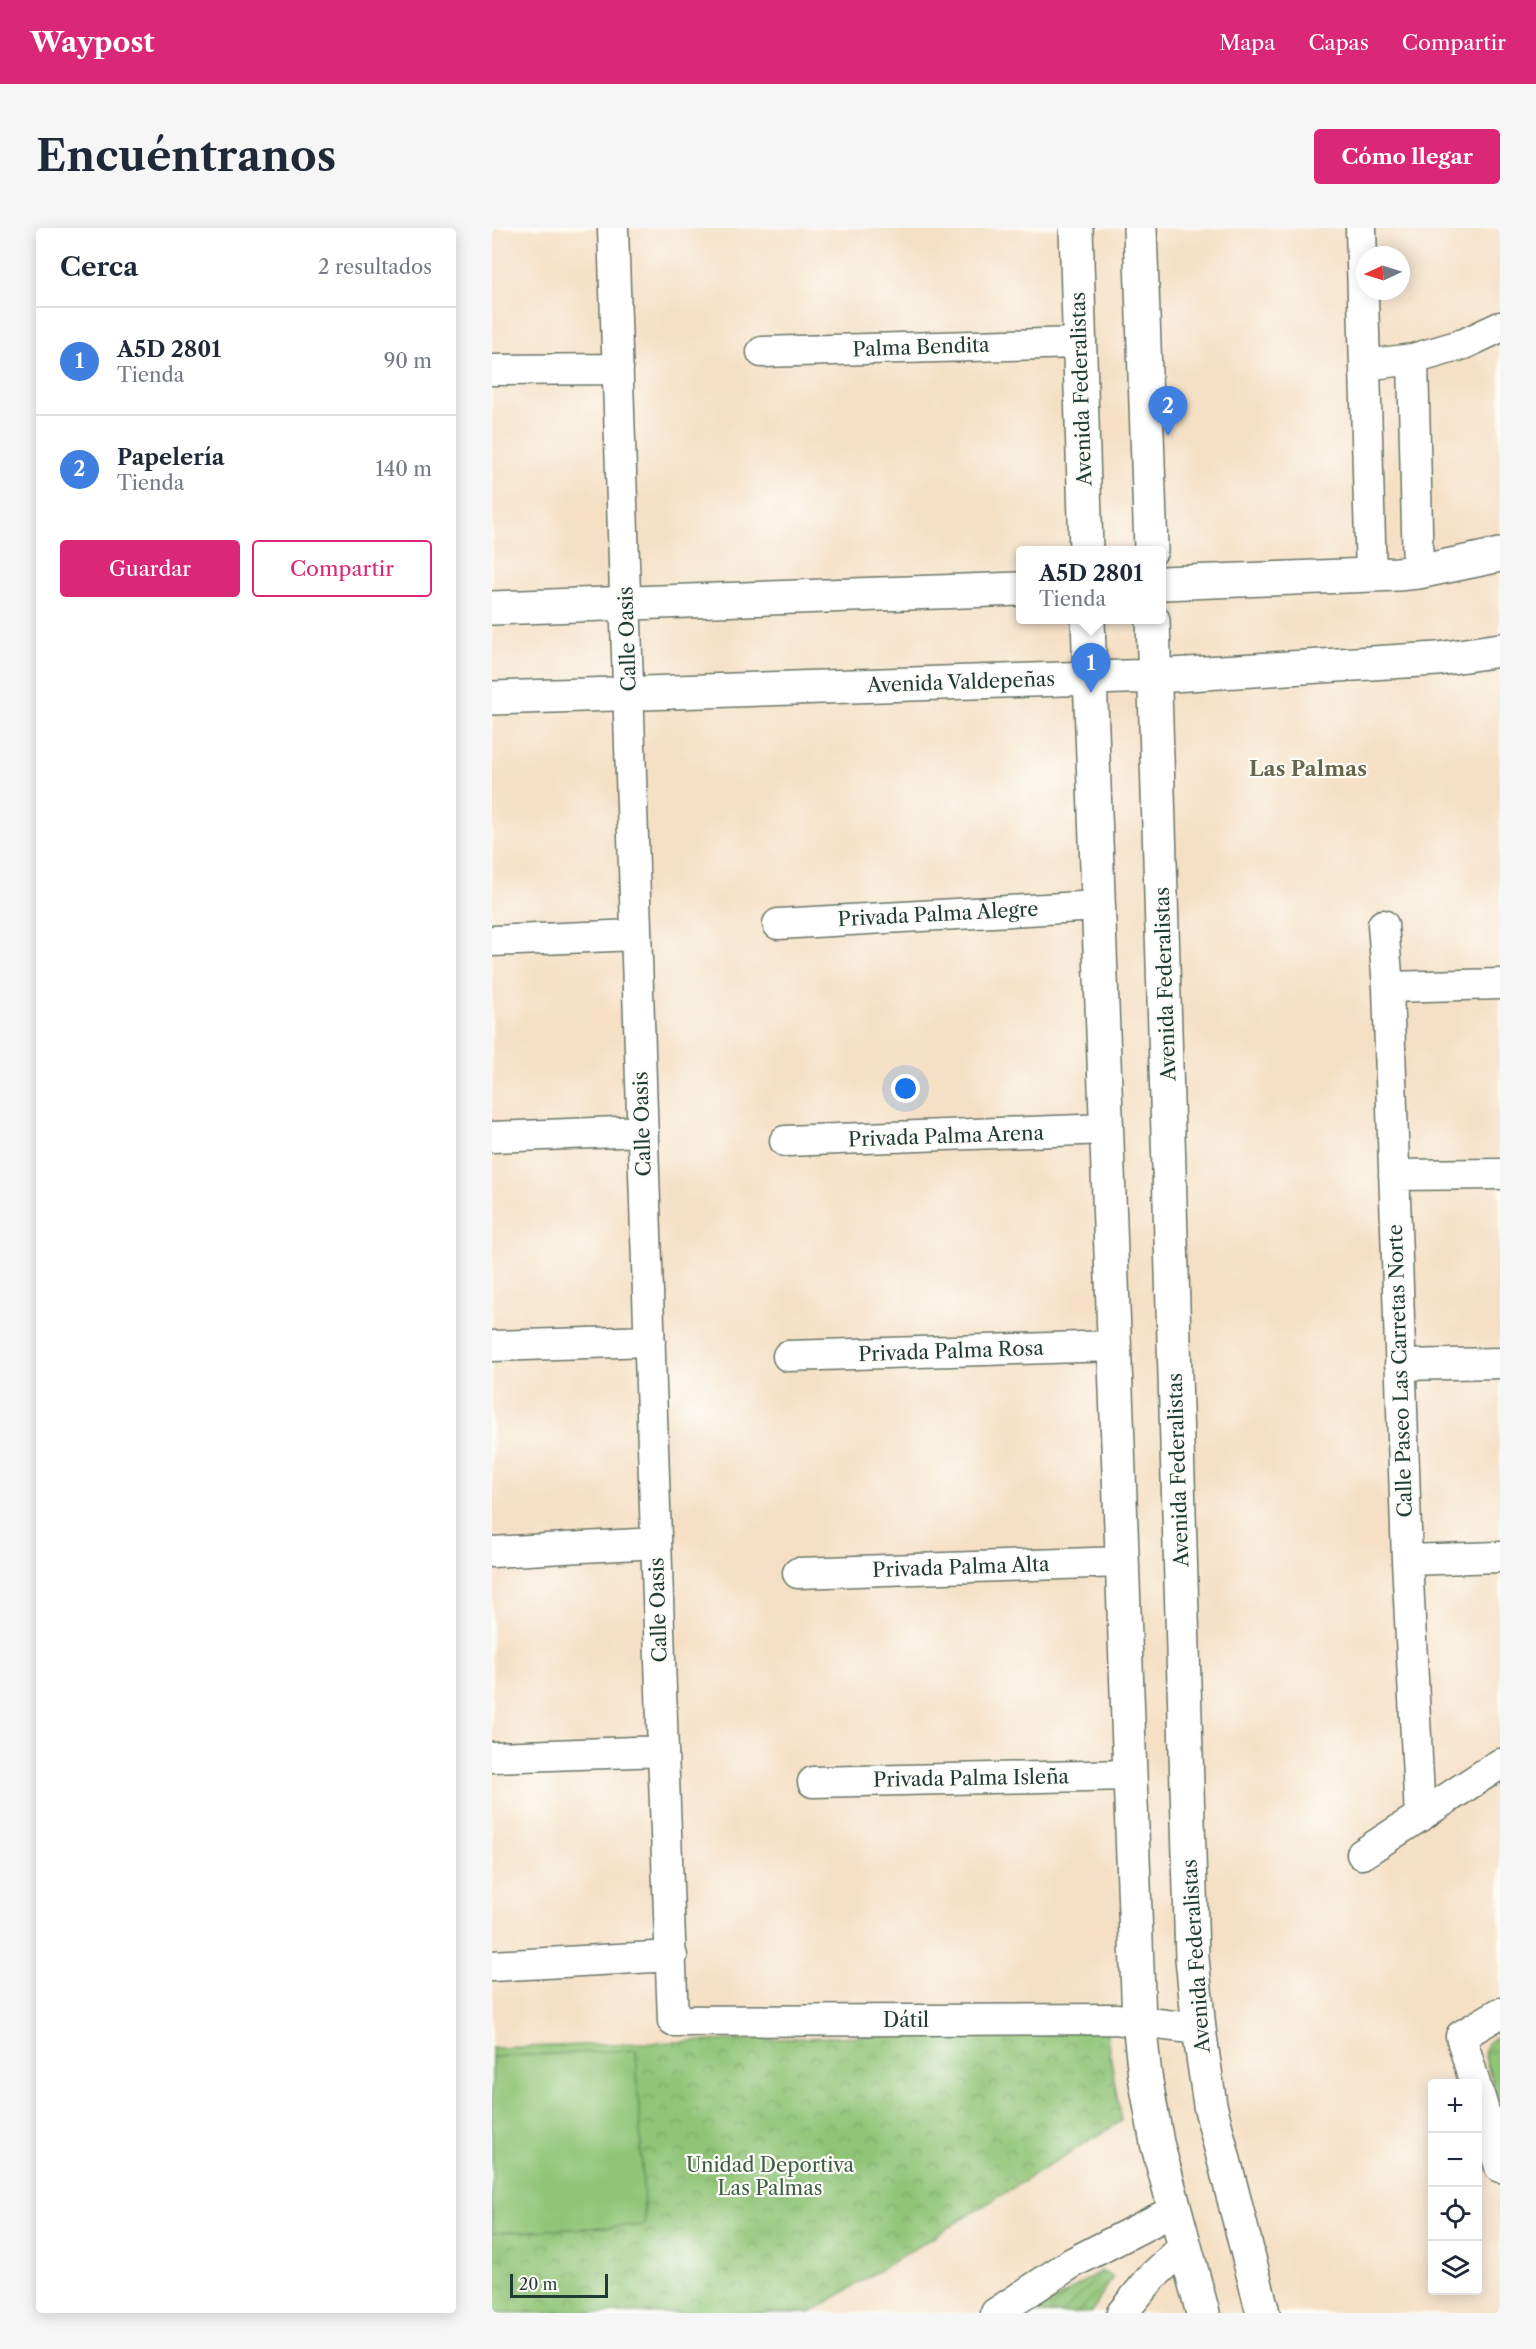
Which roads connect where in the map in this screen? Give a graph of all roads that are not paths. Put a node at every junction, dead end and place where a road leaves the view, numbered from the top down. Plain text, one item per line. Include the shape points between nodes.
1 (614, 228) edge
2 (1076, 228) edge
3 (1140, 228) edge
4 (1361, 228) edge
5 (1500, 327) edge
6 (1079, 343) junction
7 (762, 352) dead end
8 (1413, 359) junction
9 (1365, 365) junction
10 (618, 369) junction
11 (492, 370) edge
12 (1086, 546) edge
13 (1151, 546) edge
14 (1500, 555) edge
15 (1418, 572) junction
16 (1371, 576) junction
17 (1166, 583) edge
18 (1016, 589) edge
19 (626, 603) junction
20 (492, 608) edge
21 (1088, 624) edge
22 (1153, 624) edge
23 (1500, 650) edge
24 (1155, 676) junction
25 (1090, 679) junction
26 (629, 693) junction
27 (492, 698) edge
28 (1098, 906) junction
29 (778, 924) dead end
30 (1383, 925) dead end
31 (636, 934) junction
32 (492, 941) edge
33 (1500, 984) edge
34 (1388, 987) junction
35 (1107, 1129) junction
36 (643, 1131) junction
37 (492, 1137) edge
38 (785, 1141) dead end
39 (1500, 1174) edge
40 (1394, 1175) junction
41 (650, 1341) junction
42 (492, 1346) edge
43 (1115, 1346) junction
44 (788, 1356) dead end
45 (1500, 1363) edge
46 (1400, 1365) junction
47 (656, 1543) junction
48 (492, 1552) edge
49 (1500, 1557) edge
50 (1407, 1560) junction
51 (1123, 1562) junction
52 (798, 1573) dead end
53 (663, 1751) junction
54 (492, 1756) edge
55 (1500, 1764) edge
56 (1130, 1775) junction
57 (813, 1782) dead end
58 (1420, 1817) junction
59 (1362, 1854) dead end
60 (672, 1956) junction
61 (492, 1966) edge
62 (1500, 2013) edge
63 (673, 2021) joint
64 (1139, 2022) junction
65 (1199, 2029) junction
66 (1474, 2079) edge
67 (1482, 2105) edge
68 (1500, 2167) edge
69 (1175, 2210) junction
70 (1185, 2246) junction
71 (996, 2313) edge
72 (1122, 2313) edge
73 (1203, 2313) edge
74 (1263, 2313) edge

1 - 10 street, Calle Oasis
2 - 6 street, Avenida Federalistas
3 - 13 street
4 - 9 street
5 - 8 street via 1464,344
6 - 7 street, Palma Bendita
6 - 12 street, Avenida Federalistas
8 - 9 street
8 - 15 street
9 - 16 street
10 - 11 street
10 - 19 street, Calle Oasis
14 - 15 street
15 - 16 street
16 - 17 street
18 - 19 street
19 - 20 street
19 - 26 street, Calle Oasis
21 - 25 street
22 - 24 street, Avenida Federalistas
23 - 24 street, Avenida Valdepeñas via 1438,659
24 - 25 street, Avenida Valdepeñas
24 - 65 street, Avenida Federalistas via 1192,1958
25 - 26 street, Avenida Valdepeñas
25 - 28 street
26 - 27 street, Avenida Valdepeñas
26 - 31 street, Calle Oasis
28 - 29 street, Privada Palma Alegre
28 - 35 street
30 - 34 street, Calle Paseo Las Carretas Norte
31 - 32 street
31 - 36 street, Calle Oasis
33 - 34 street
34 - 40 street, Calle Paseo Las Carretas Norte
35 - 38 street, Privada Palma Arena
35 - 43 street
36 - 37 street
36 - 41 street, Calle Oasis
39 - 40 street
40 - 46 street, Calle Paseo Las Carretas Norte
41 - 42 street
41 - 47 street, Calle Oasis
43 - 44 street, Privada Palma Rosa
43 - 51 street
45 - 46 street
46 - 50 street, Calle Paseo Las Carretas Norte
47 - 48 street
47 - 53 street, Calle Oasis
49 - 50 street
50 - 58 street, Calle Paseo Las Carretas Norte
51 - 52 street, Privada Palma Alta
51 - 56 street
53 - 54 street
53 - 60 street, Calle Oasis
55 - 58 street
56 - 57 street, Privada Palma Isleña
56 - 64 street
58 - 59 street
60 - 61 street
60 - 63 street, Calle Oasis
62 - 66 street via 1461,2036
63 - 64 street, Dátil
64 - 65 street, Dátil
64 - 69 street via 1157,2143
65 - 74 street, Avenida Federalistas via 1210,2105
67 - 68 street
69 - 70 street
69 - 71 street via 1072,2263
70 - 72 street
70 - 73 street

